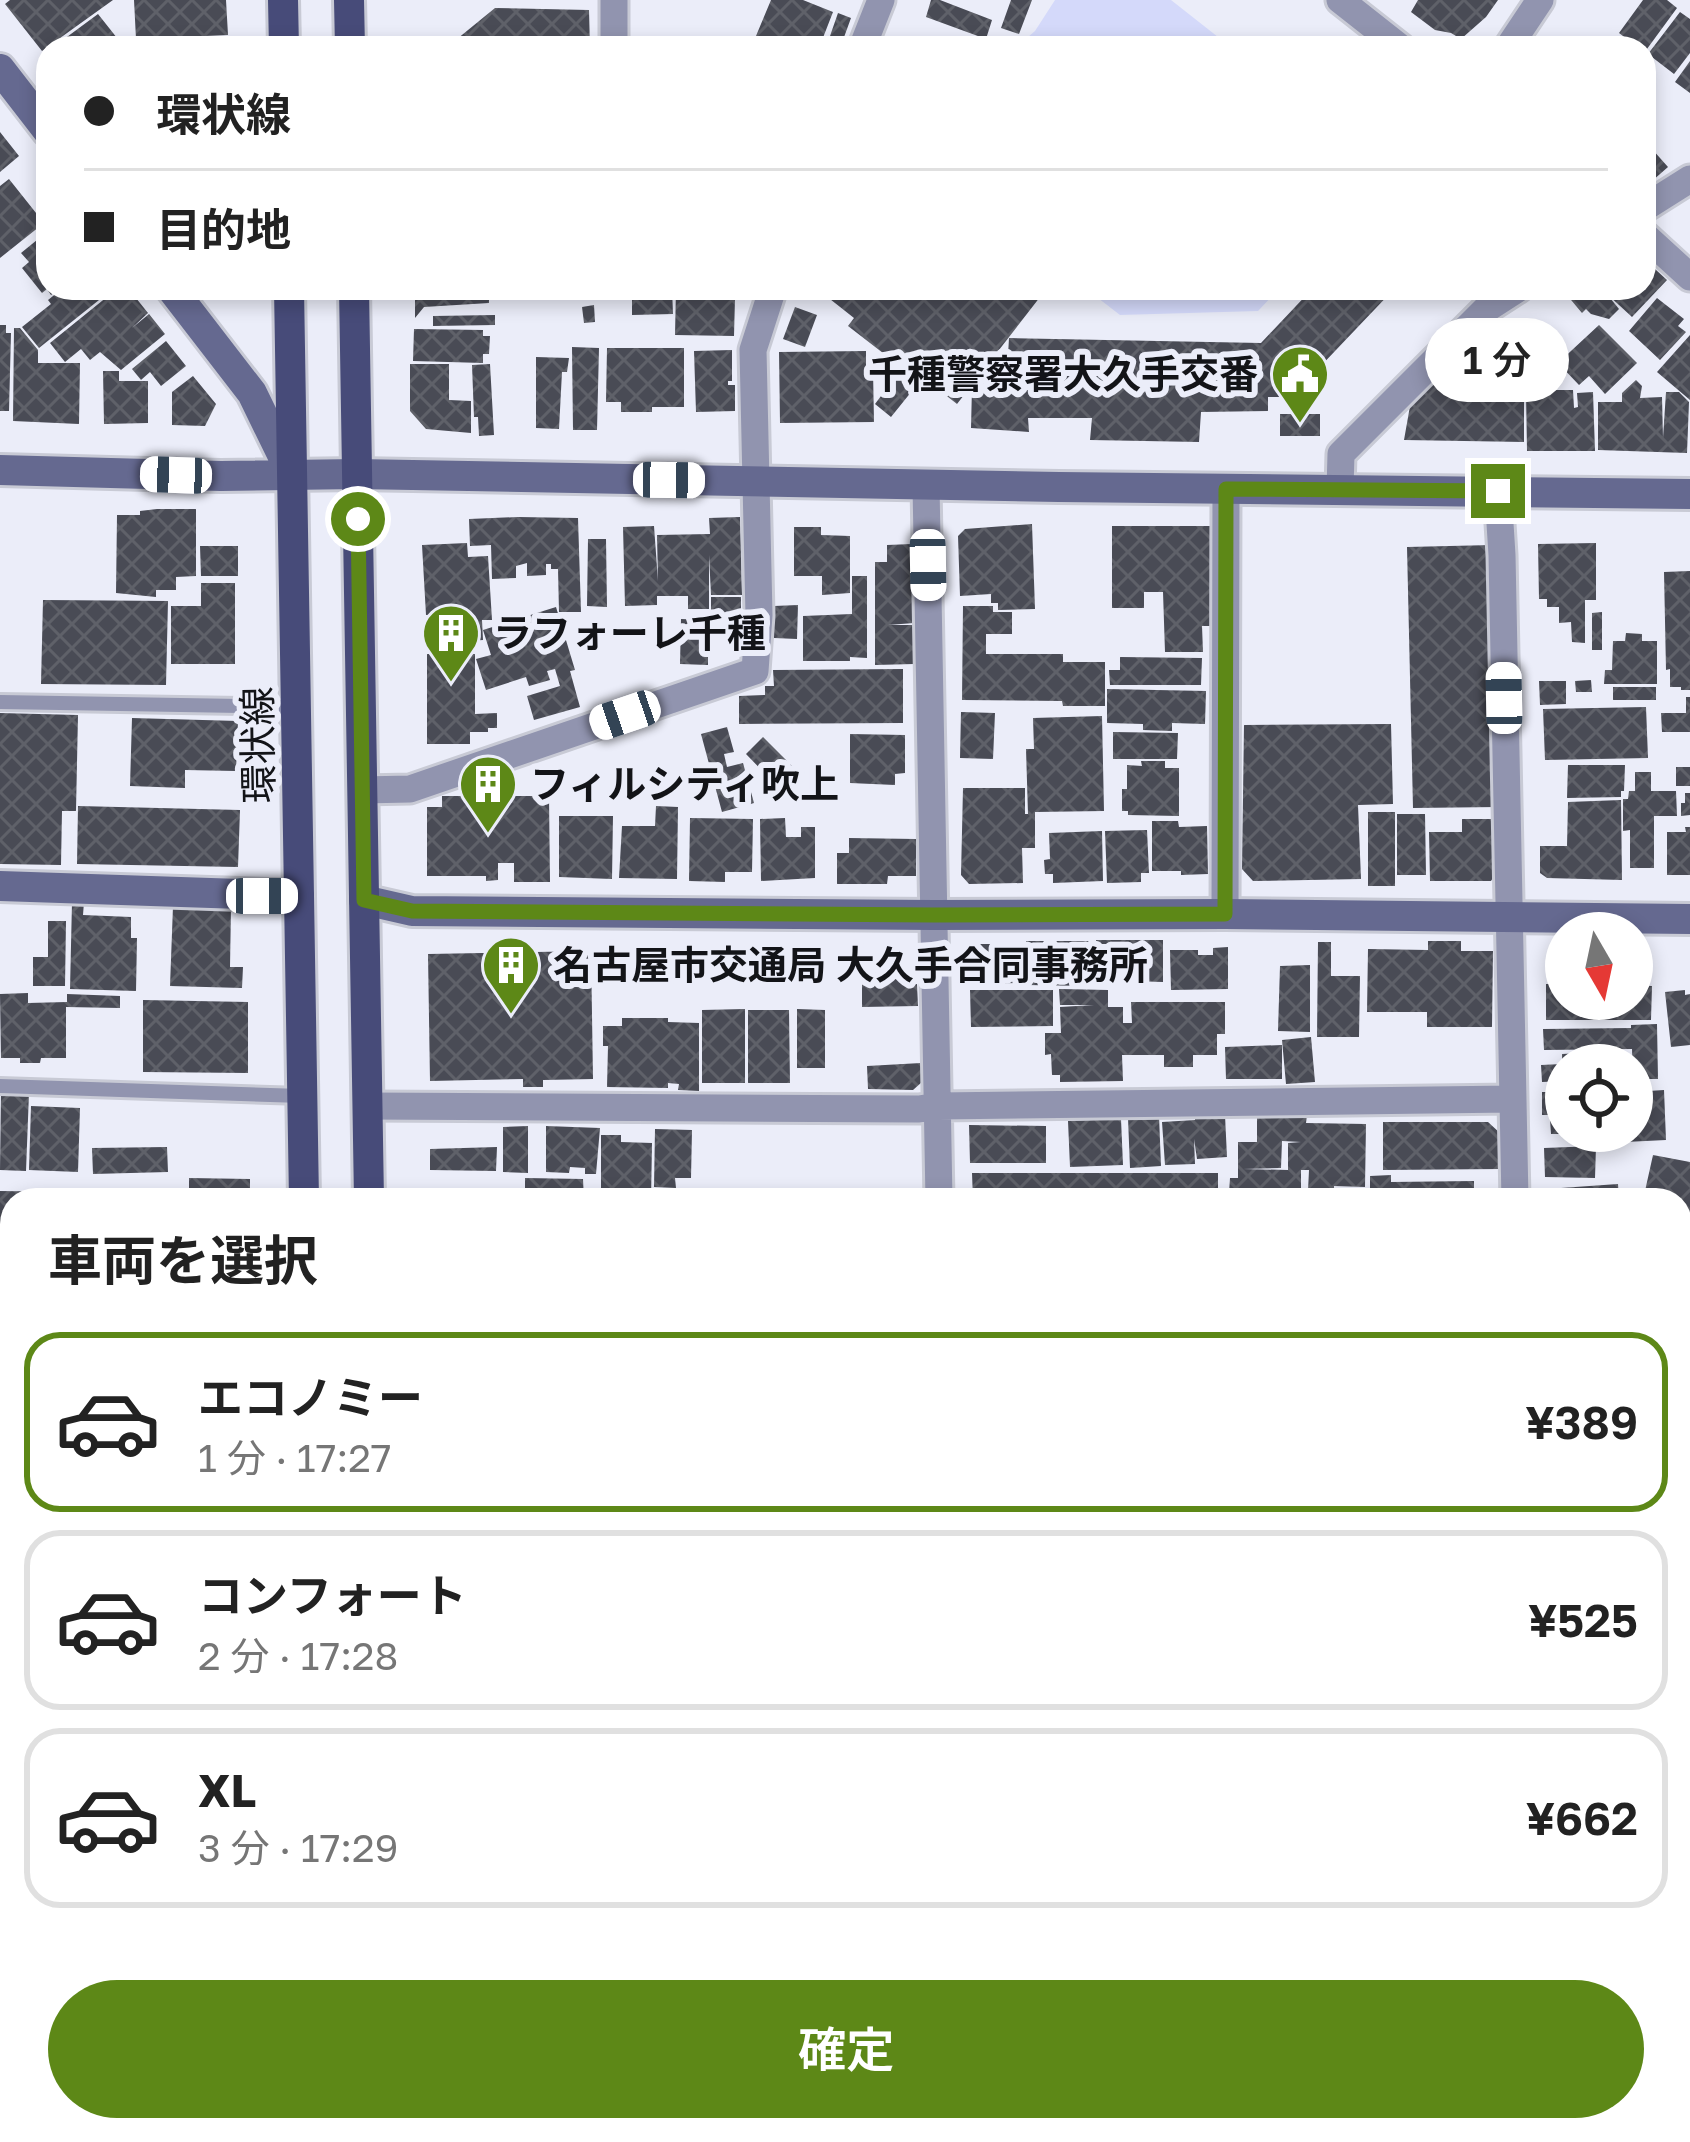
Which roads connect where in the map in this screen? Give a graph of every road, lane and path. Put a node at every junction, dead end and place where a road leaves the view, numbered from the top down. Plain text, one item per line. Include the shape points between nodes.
1 (283, 0) edge
2 (349, 0) edge
3 (614, 0) edge
4 (881, 0) edge
5 (1340, 0) edge
6 (1540, 0) edge
7 (284, 36) edge
8 (350, 36) edge
9 (614, 36) edge
10 (867, 36) edge
11 (1386, 36) edge
12 (1516, 36) edge
13 (0, 69) edge
14 (36, 116) edge
15 (1690, 179) edge
16 (1656, 200) edge
17 (1656, 247) edge
18 (1690, 277) edge
19 (180, 300) edge
20 (289, 300) edge
21 (354, 300) edge
22 (769, 300) edge
23 (1500, 300) edge
24 (0, 470) edge
25 (357, 474) junction
26 (292, 475) junction
27 (756, 482) junction
28 (926, 484) junction
29 (1226, 489) junction
30 (1340, 489) junction
31 (1498, 491) junction
32 (1690, 494) edge
33 (0, 702) edge
34 (296, 707) junction
35 (362, 790) junction
36 (0, 886) edge
37 (299, 896) junction
38 (364, 900) junction
39 (1225, 914) junction
40 (934, 915) junction
41 (1508, 916) junction
42 (1690, 920) edge
43 (0, 1086) edge
44 (302, 1096) junction
45 (1512, 1100) junction
46 (367, 1106) junction
47 (938, 1106) junction
48 (304, 1188) edge
49 (369, 1188) edge
50 (939, 1188) edge
51 (1515, 1188) edge

1 - 7 main road
2 - 8 main road
3 - 9 street
4 - 10 street
5 - 11 street
6 - 12 street
13 - 14 street
15 - 16 street
17 - 18 street
19 - 26 street via 252,393
20 - 26 main road, 環状線
21 - 25 main road
22 - 27 street via 753,350
23 - 30 street via 1341,454
24 - 26 street
25 - 26 street
25 - 27 street
25 - 35 main road
26 - 34 main road, 環状線
27 - 28 street
27 - 35 street via 754,671 410,789
28 - 29 street
28 - 40 street
29 - 30 street
29 - 39 street
30 - 31 street
31 - 32 street
31 - 41 street
33 - 34 lane
34 - 37 main road, 環状線
35 - 38 main road
36 - 37 street
37 - 44 main road, 環状線
38 - 40 street via 412,911
38 - 46 main road
39 - 40 street
39 - 41 street
40 - 47 street
41 - 42 street
41 - 45 street
43 - 44 lane
44 - 48 main road, 環状線
45 - 47 street
45 - 51 street
46 - 47 street
46 - 49 main road
47 - 50 street

